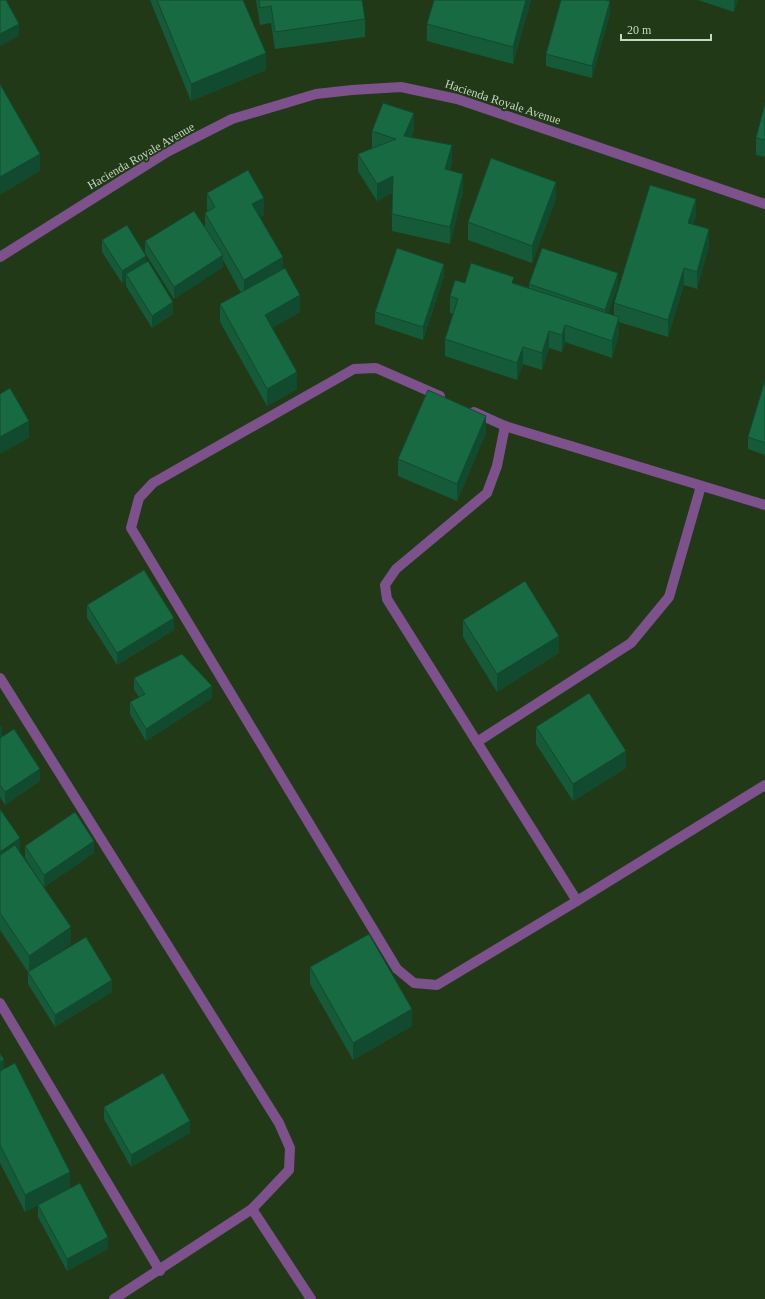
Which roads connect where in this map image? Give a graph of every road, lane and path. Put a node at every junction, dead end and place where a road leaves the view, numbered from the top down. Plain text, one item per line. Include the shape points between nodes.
1 (765, 204) edge
2 (0, 257) edge
3 (448, 400) edge
4 (462, 406) edge
5 (505, 426) junction
6 (701, 486) junction
7 (765, 505) edge
8 (0, 678) edge
9 (477, 742) junction
10 (765, 785) edge
11 (577, 901) junction
12 (0, 1003) edge
13 (252, 1209) junction
14 (160, 1271) junction
15 (114, 1299) edge
16 (311, 1299) edge

1 - 2 street, Hacienda Royale Avenue via 457,99 401,87 352,90 316,94 232,119 167,152
3 - 11 street via 376,368 354,369 153,483 139,498 131,528 398,969 414,983 437,985
4 - 5 street
5 - 6 street
5 - 9 street via 487,493 396,569 385,585 387,599
6 - 7 street
6 - 9 street via 669,597 631,643
8 - 13 street via 279,1123 290,1148 289,1170
9 - 11 street
10 - 11 street
12 - 14 street
13 - 14 street
13 - 16 street
14 - 15 street

